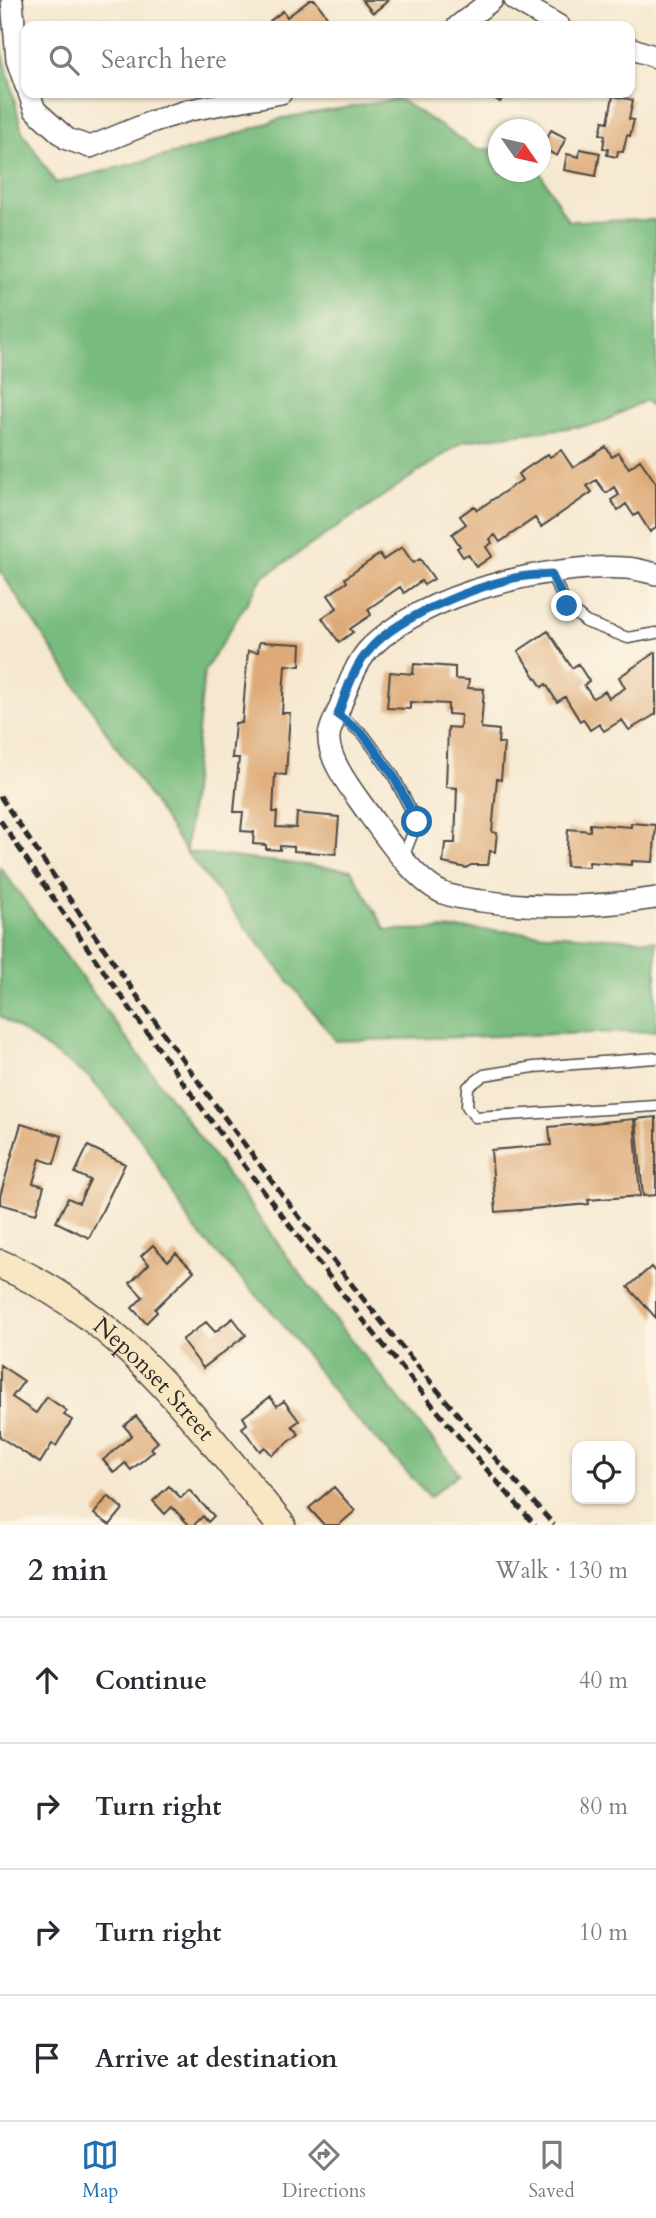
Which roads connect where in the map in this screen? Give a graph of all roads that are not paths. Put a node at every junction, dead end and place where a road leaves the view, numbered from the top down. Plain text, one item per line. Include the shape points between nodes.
1 (12, 0) edge
2 (492, 0) edge
3 (515, 0) edge
4 (465, 21) edge
5 (551, 21) edge
6 (635, 50) edge
7 (656, 57) edge
8 (21, 72) edge
9 (31, 98) edge
10 (254, 98) edge
11 (551, 574) junction
12 (656, 574) edge
13 (656, 632) edge
14 (338, 715) junction
15 (403, 858) junction
16 (656, 898) edge
17 (656, 1058) edge
18 (656, 1106) edge
19 (0, 1265) edge
20 (281, 1525) edge

1 - 8 street
2 - 4 street
3 - 5 street
6 - 7 street
9 - 10 street via 35,110 67,139 90,147 190,110
11 - 12 street via 626,568
11 - 13 lane via 567,606 586,622 628,638
11 - 14 street via 516,577 463,594 408,620 371,647 353,673
14 - 15 street via 329,737 339,771
14 - 15 lane via 364,735 393,775 417,822
15 - 16 street via 440,892 459,898 523,907
17 - 18 lane via 484,1075 468,1087 467,1106 475,1117
19 - 20 main road, Neponset Street via 58,1293 140,1359

